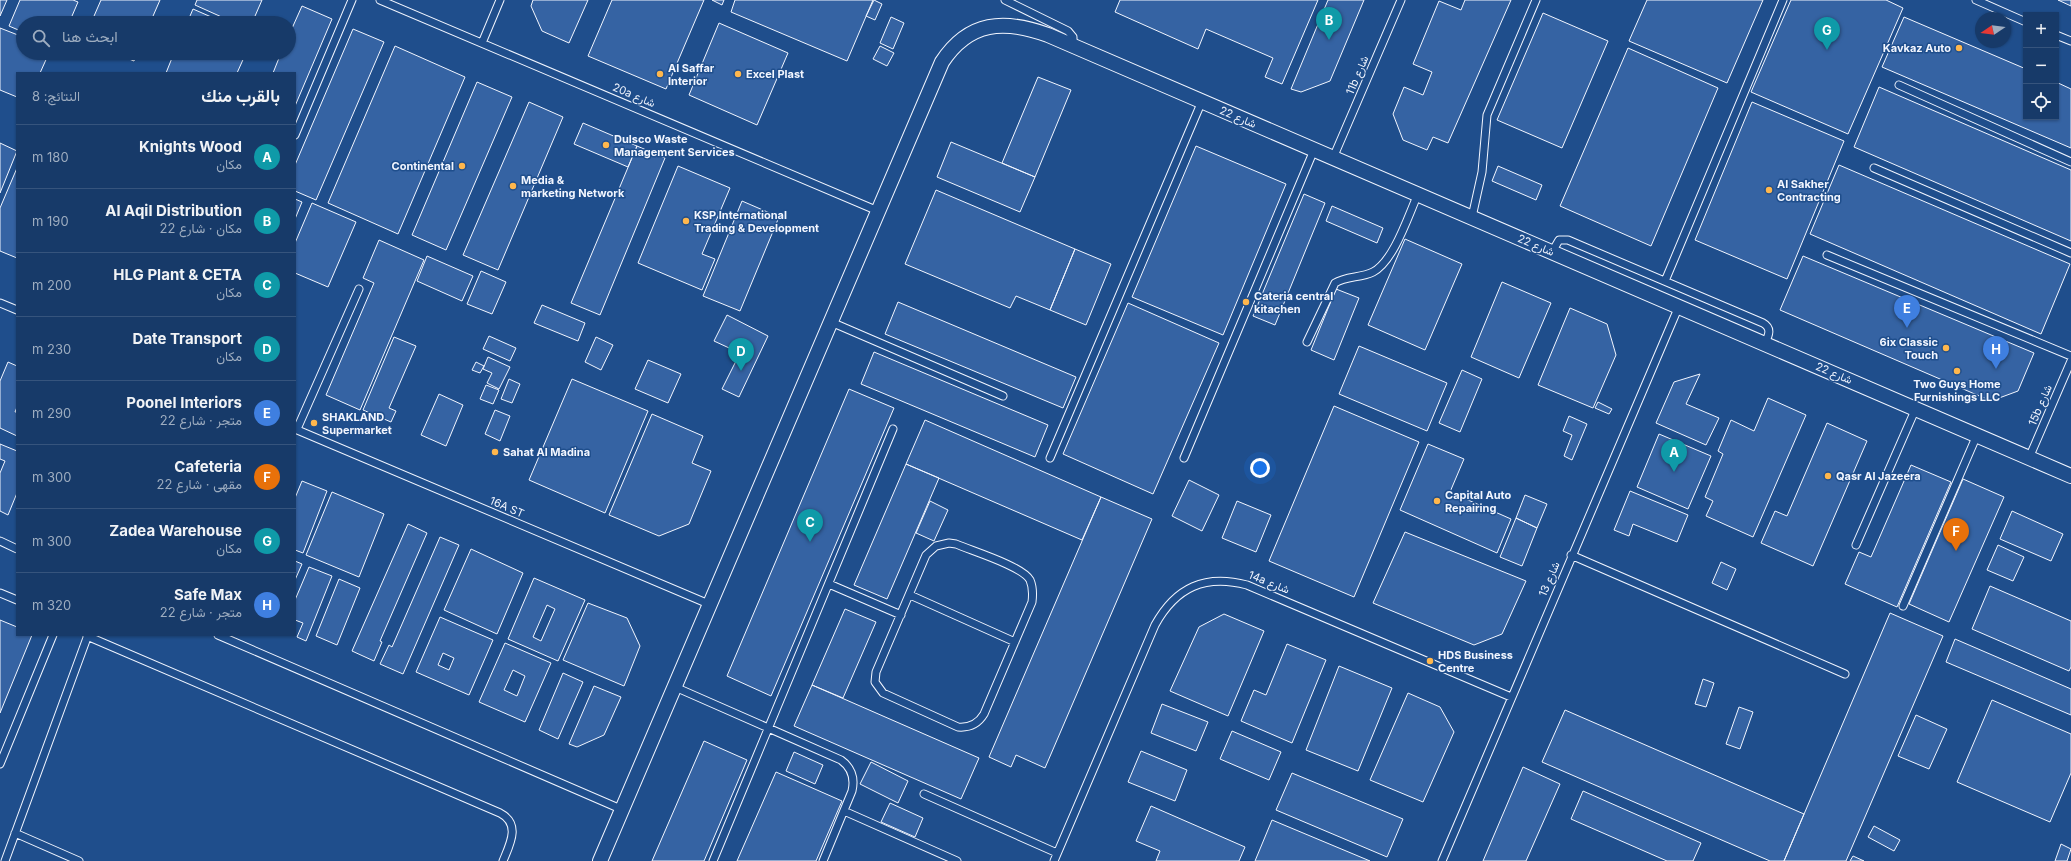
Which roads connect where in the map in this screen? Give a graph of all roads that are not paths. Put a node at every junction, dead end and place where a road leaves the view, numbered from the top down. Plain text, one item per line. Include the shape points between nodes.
1 (352, 0) edge
2 (380, 0) edge
3 (500, 0) edge
4 (1005, 0) edge
5 (1401, 0) edge
6 (1536, 0) edge
7 (1783, 0) edge
8 (1976, 0) edge
9 (2023, 21) edge
10 (2059, 35) edge
11 (2071, 41) edge
12 (482, 43) junction
13 (1073, 46) junction
14 (1899, 85) dead end
15 (1202, 101) junction
16 (296, 132) edge
17 (1314, 150) junction
18 (1333, 158) junction
19 (2071, 162) edge
20 (1874, 168) dead end
21 (1418, 194) junction
22 (878, 211) junction
23 (1472, 217) junction
24 (1552, 252) junction
25 (2071, 253) edge
26 (1827, 255) dead end
27 (1665, 281) junction
28 (360, 289) dead end
29 (0, 303) edge
30 (1679, 306) junction
31 (16, 310) edge
32 (831, 322) junction
33 (1307, 342) dead end
34 (1765, 343) junction
35 (2071, 356) edge
36 (2071, 361) edge
37 (1003, 396) dead end
38 (1916, 408) junction
39 (296, 429) edge
40 (893, 429) dead end
41 (1977, 435) junction
42 (1050, 458) dead end
43 (1184, 458) dead end
44 (2029, 458) junction
45 (2071, 476) edge
46 (0, 541) edge
47 (1856, 545) dead end
48 (16, 549) edge
49 (1571, 555) junction
50 (829, 584) junction
51 (0, 593) edge
52 (910, 595) junction
53 (16, 600) edge
54 (711, 606) junction
55 (1903, 606) dead end
56 (901, 615) junction
57 (53, 636) edge
58 (88, 636) edge
59 (220, 636) edge
60 (1015, 642) junction
61 (1845, 674) dead end
62 (675, 687) junction
63 (1510, 697) junction
64 (768, 729) junction
65 (0, 764) edge
66 (924, 794) dead end
67 (623, 810) junction
68 (844, 811) junction
69 (15, 833) junction
70 (1057, 853) junction
71 (4, 860) edge
72 (79, 861) edge
73 (503, 861) edge
74 (600, 861) edge
75 (713, 861) edge
76 (823, 861) edge
77 (957, 861) edge
78 (1054, 861) edge
79 (1442, 861) edge

1 - 16 lane
2 - 12 lane, 20a شارع
3 - 12 lane
4 - 13 lane via 1068,31
5 - 18 lane, 11b شارع
6 - 23 lane via 1487,115 1482,172
7 - 27 lane
8 - 9 lane
10 - 11 lane
12 - 22 lane, 20a شارع
13 - 15 street, شارع 22
13 - 22 street, شارع 22 via 1036,30 998,24 974,31 955,44 942,62
14 - 19 lane
15 - 17 street, شارع 22
15 - 42 lane
17 - 18 street, شارع 22
17 - 43 lane
18 - 21 street, شارع 22
20 - 25 lane
21 - 23 street, شارع 22
21 - 33 lane via 1388,258 1372,272 1335,283
22 - 32 street
23 - 24 street, شارع 22
24 - 27 lane via 1560,240 1568,240
24 - 30 street, شارع 22
26 - 35 lane
27 - 34 lane via 1766,325 1770,332
28 - 39 lane
29 - 31 lane
30 - 34 street, شارع 22
30 - 49 lane, شارع 13
32 - 37 lane
32 - 54 street
34 - 38 street, شارع 22
36 - 44 lane, 15b شارع
38 - 41 street, شارع 22
38 - 47 lane
39 - 54 lane, 16A ST
40 - 50 lane
41 - 44 street, شارع 22
41 - 55 lane
44 - 45 street, شارع 22
46 - 48 lane
49 - 61 lane
49 - 63 lane, شارع 13
50 - 56 lane
50 - 64 lane
51 - 53 lane
52 - 56 lane
52 - 60 lane
52 - 60 lane via 926,555 942,544 956,544 1020,570 1030,580 1033,594
54 - 62 street
56 - 60 lane via 876,672 876,686 883,693 958,727 969,727 982,718
57 - 65 lane
58 - 69 lane
58 - 73 lane via 500,813 510,820 513,832
59 - 67 lane
62 - 64 lane
62 - 67 street
63 - 70 lane, 14a شارع via 1247,584 1216,580 1200,583 1173,599 1155,625
63 - 79 lane, شارع 13
64 - 68 lane via 846,764 852,773 854,785
64 - 75 lane
66 - 70 lane
67 - 74 street
68 - 76 lane
68 - 77 lane
69 - 71 lane
69 - 72 lane
70 - 78 lane, 14a شارع

